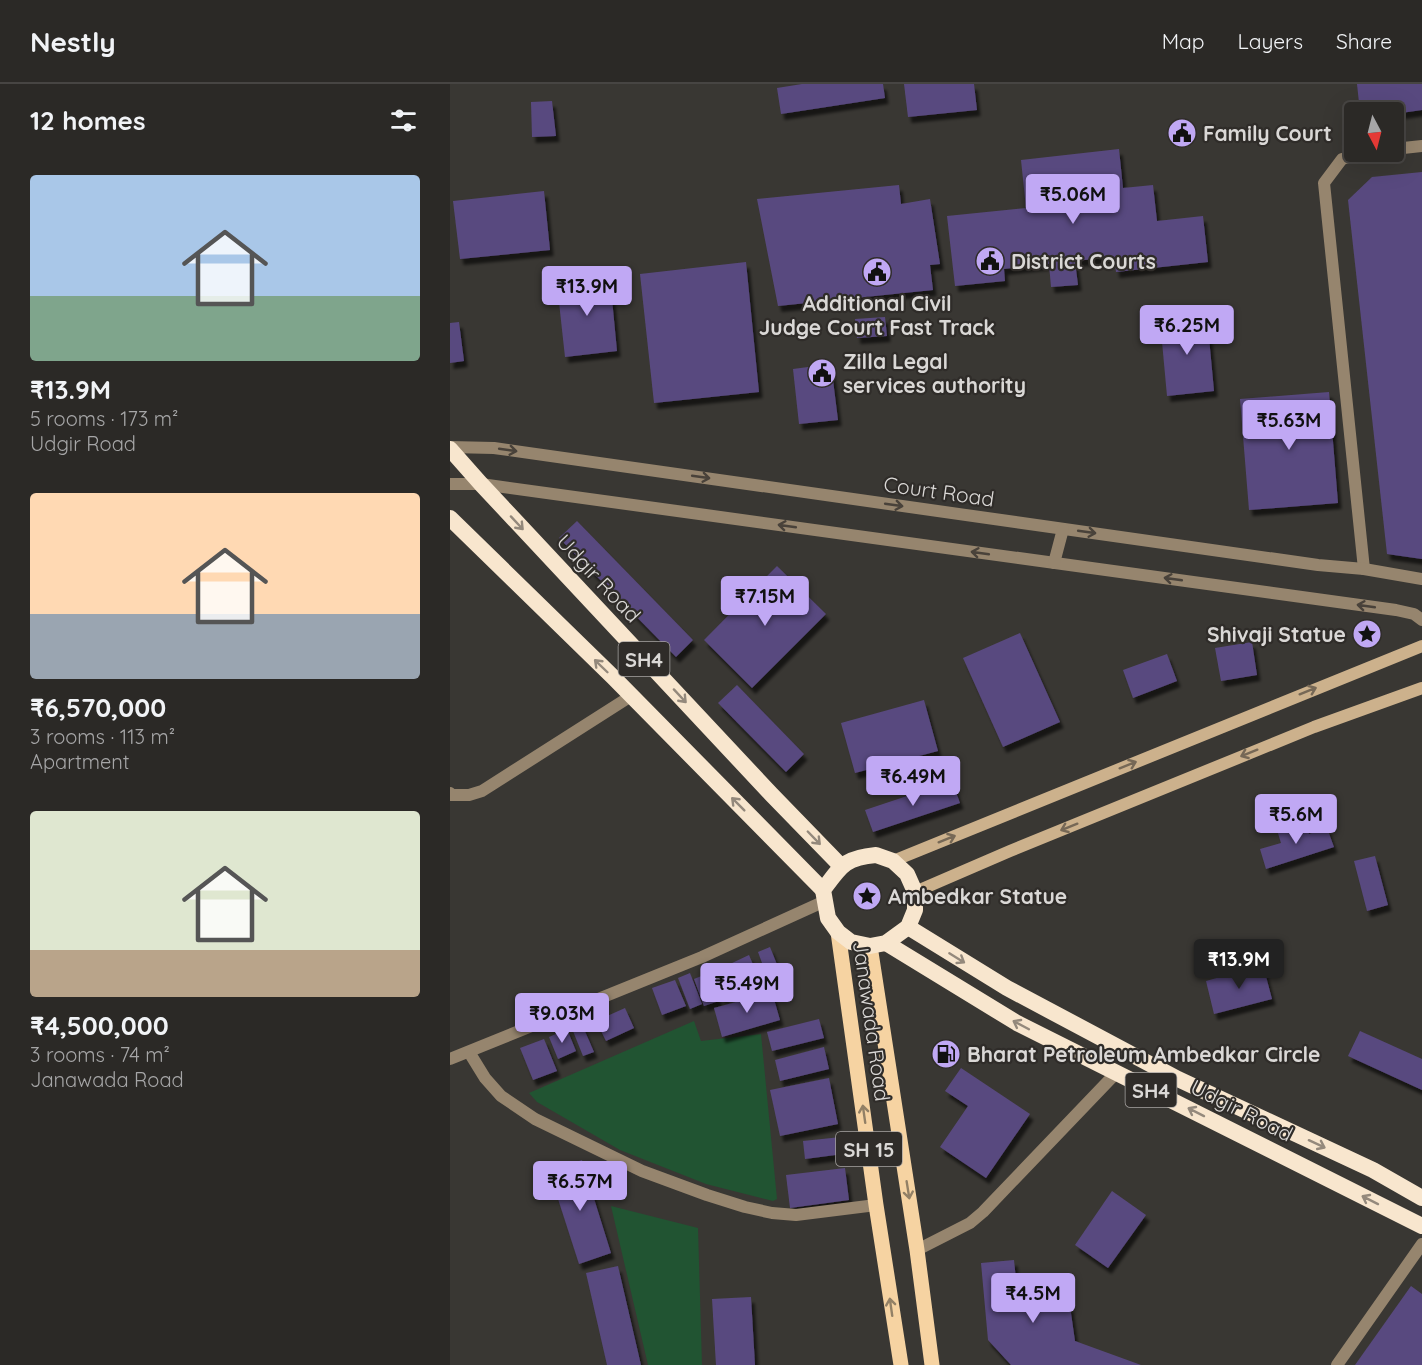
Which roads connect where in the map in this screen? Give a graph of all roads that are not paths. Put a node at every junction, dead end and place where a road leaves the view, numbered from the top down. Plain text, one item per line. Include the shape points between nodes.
1 (1422, 146) edge
2 (1404, 148) edge
3 (1344, 158) edge
4 (450, 448) edge
5 (450, 484) edge
6 (481, 484) junction
7 (450, 518) edge
8 (1063, 529) junction
9 (1054, 563) junction
10 (1364, 569) junction
11 (1422, 579) edge
12 (1422, 620) edge
13 (1422, 646) edge
14 (1422, 688) edge
15 (631, 696) junction
16 (450, 793) edge
17 (893, 861) junction
18 (841, 866) junction
19 (915, 892) junction
20 (824, 896) junction
21 (908, 927) junction
22 (838, 933) junction
23 (878, 945) junction
24 (469, 1052) junction
25 (450, 1059) edge
26 (1117, 1072) junction
27 (1422, 1198) edge
28 (876, 1205) junction
29 (1422, 1226) edge
30 (1422, 1244) edge
31 (917, 1250) junction
32 (901, 1365) edge
33 (932, 1365) edge
34 (1337, 1365) edge

1 - 2 street
3 - 10 street via 1324,183
4 - 6 highway, Udgir Road / SH4
4 -> 8 street, Court Road via 494,448
5 - 6 street
9 -> 6 street
6 -> 18 highway, Udgir Road / SH4
15 -> 7 highway, SH4
8 - 9 street
8 -> 10 street, Court Road
12 -> 9 street via 1396,610
10 - 11 street, Court Road
17 -> 13 main road
14 -> 19 main road via 1314,727
15 - 16 street via 482,791 469,795
20 -> 15 highway, SH4
17 - 18 highway via 876,855 857,857
17 - 19 highway via 908,874
18 - 20 highway
19 - 21 highway via 915,910
20 - 22 highway via 828,918
20 - 24 street via 702,957
21 - 23 highway
21 -> 27 highway, Udgir Road / SH4 via 1007,988 1178,1079 1373,1170
22 - 23 highway via 851,942
28 -> 22 main road, Janawada Road / SH 15
26 -> 23 highway, Udgir Road / SH4 via 1017,1023
23 -> 31 main road, Janawada Road / SH 15
24 - 25 street
24 - 28 street via 501,1096 535,1119 642,1171 772,1213 796,1215
29 -> 26 highway, Udgir Road / SH4
26 - 31 street via 983,1212 970,1223
32 -> 28 main road, Janawada Road / SH 15
30 - 34 street
31 - 33 main road, Janawada Road / SH 15

